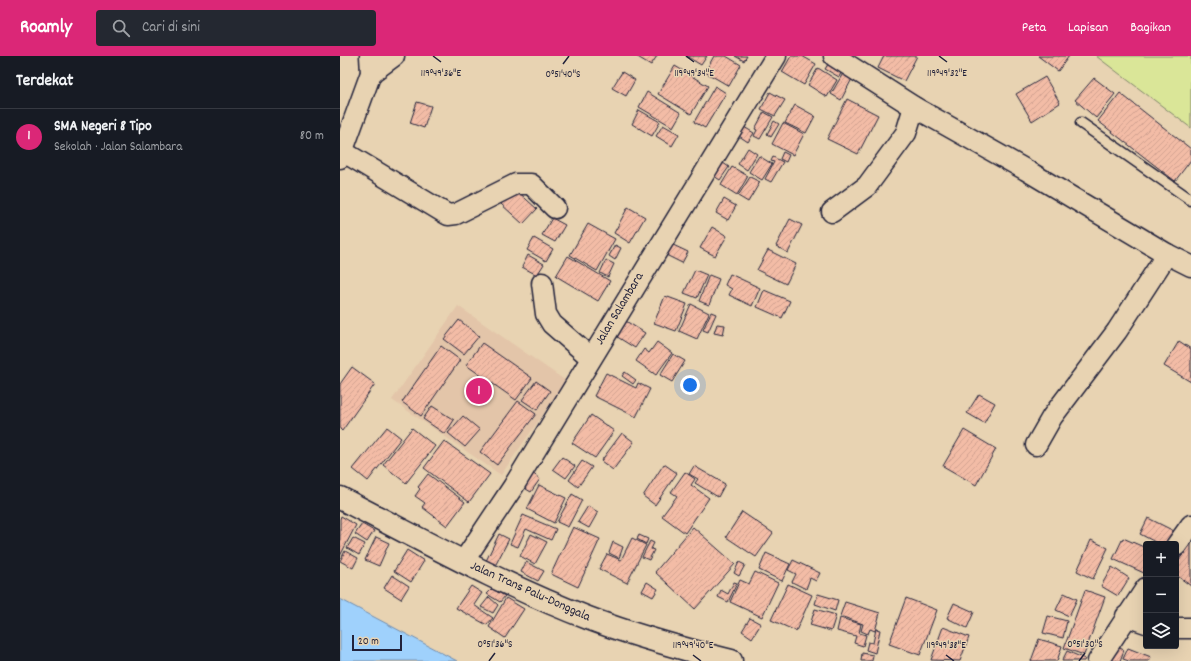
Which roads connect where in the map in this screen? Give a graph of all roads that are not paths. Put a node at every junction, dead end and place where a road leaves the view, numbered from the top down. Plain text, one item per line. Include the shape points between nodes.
1 (394, 56) edge
2 (776, 56) edge
3 (834, 56) edge
4 (370, 65) edge
5 (914, 107) junction
6 (1081, 123) dead end
7 (341, 155) edge
8 (1191, 200) edge
9 (555, 208) dead end
10 (832, 212) dead end
11 (1167, 254) junction
12 (1190, 265) edge
13 (542, 283) dead end
14 (591, 358) junction
15 (1036, 446) dead end
16 (340, 498) edge
17 (1191, 525) edge
18 (1179, 542) edge
19 (463, 562) junction
20 (1143, 592) edge
21 (1126, 616) junction
22 (1143, 622) edge
23 (1179, 628) edge
24 (1191, 628) edge
25 (731, 661) edge
26 (1098, 661) edge

1 - 4 street
2 - 14 street, Jalan Salambara
3 - 5 street
4 - 7 street
5 - 10 street via 906,133 868,186
5 - 11 street
6 - 8 lane
7 - 9 street via 448,215 456,214 516,184 531,184
11 - 12 street
11 - 15 street via 1117,331 1052,417
13 - 14 street via 546,314 552,324
14 - 19 street, Jalan Salambara via 505,500
16 - 19 highway, Jalan Trans Palu-Donggala
17 - 18 street
19 - 25 highway, Jalan Trans Palu-Donggala via 542,600 589,618 644,638
20 - 21 street
21 - 22 street
21 - 26 street
23 - 24 street

